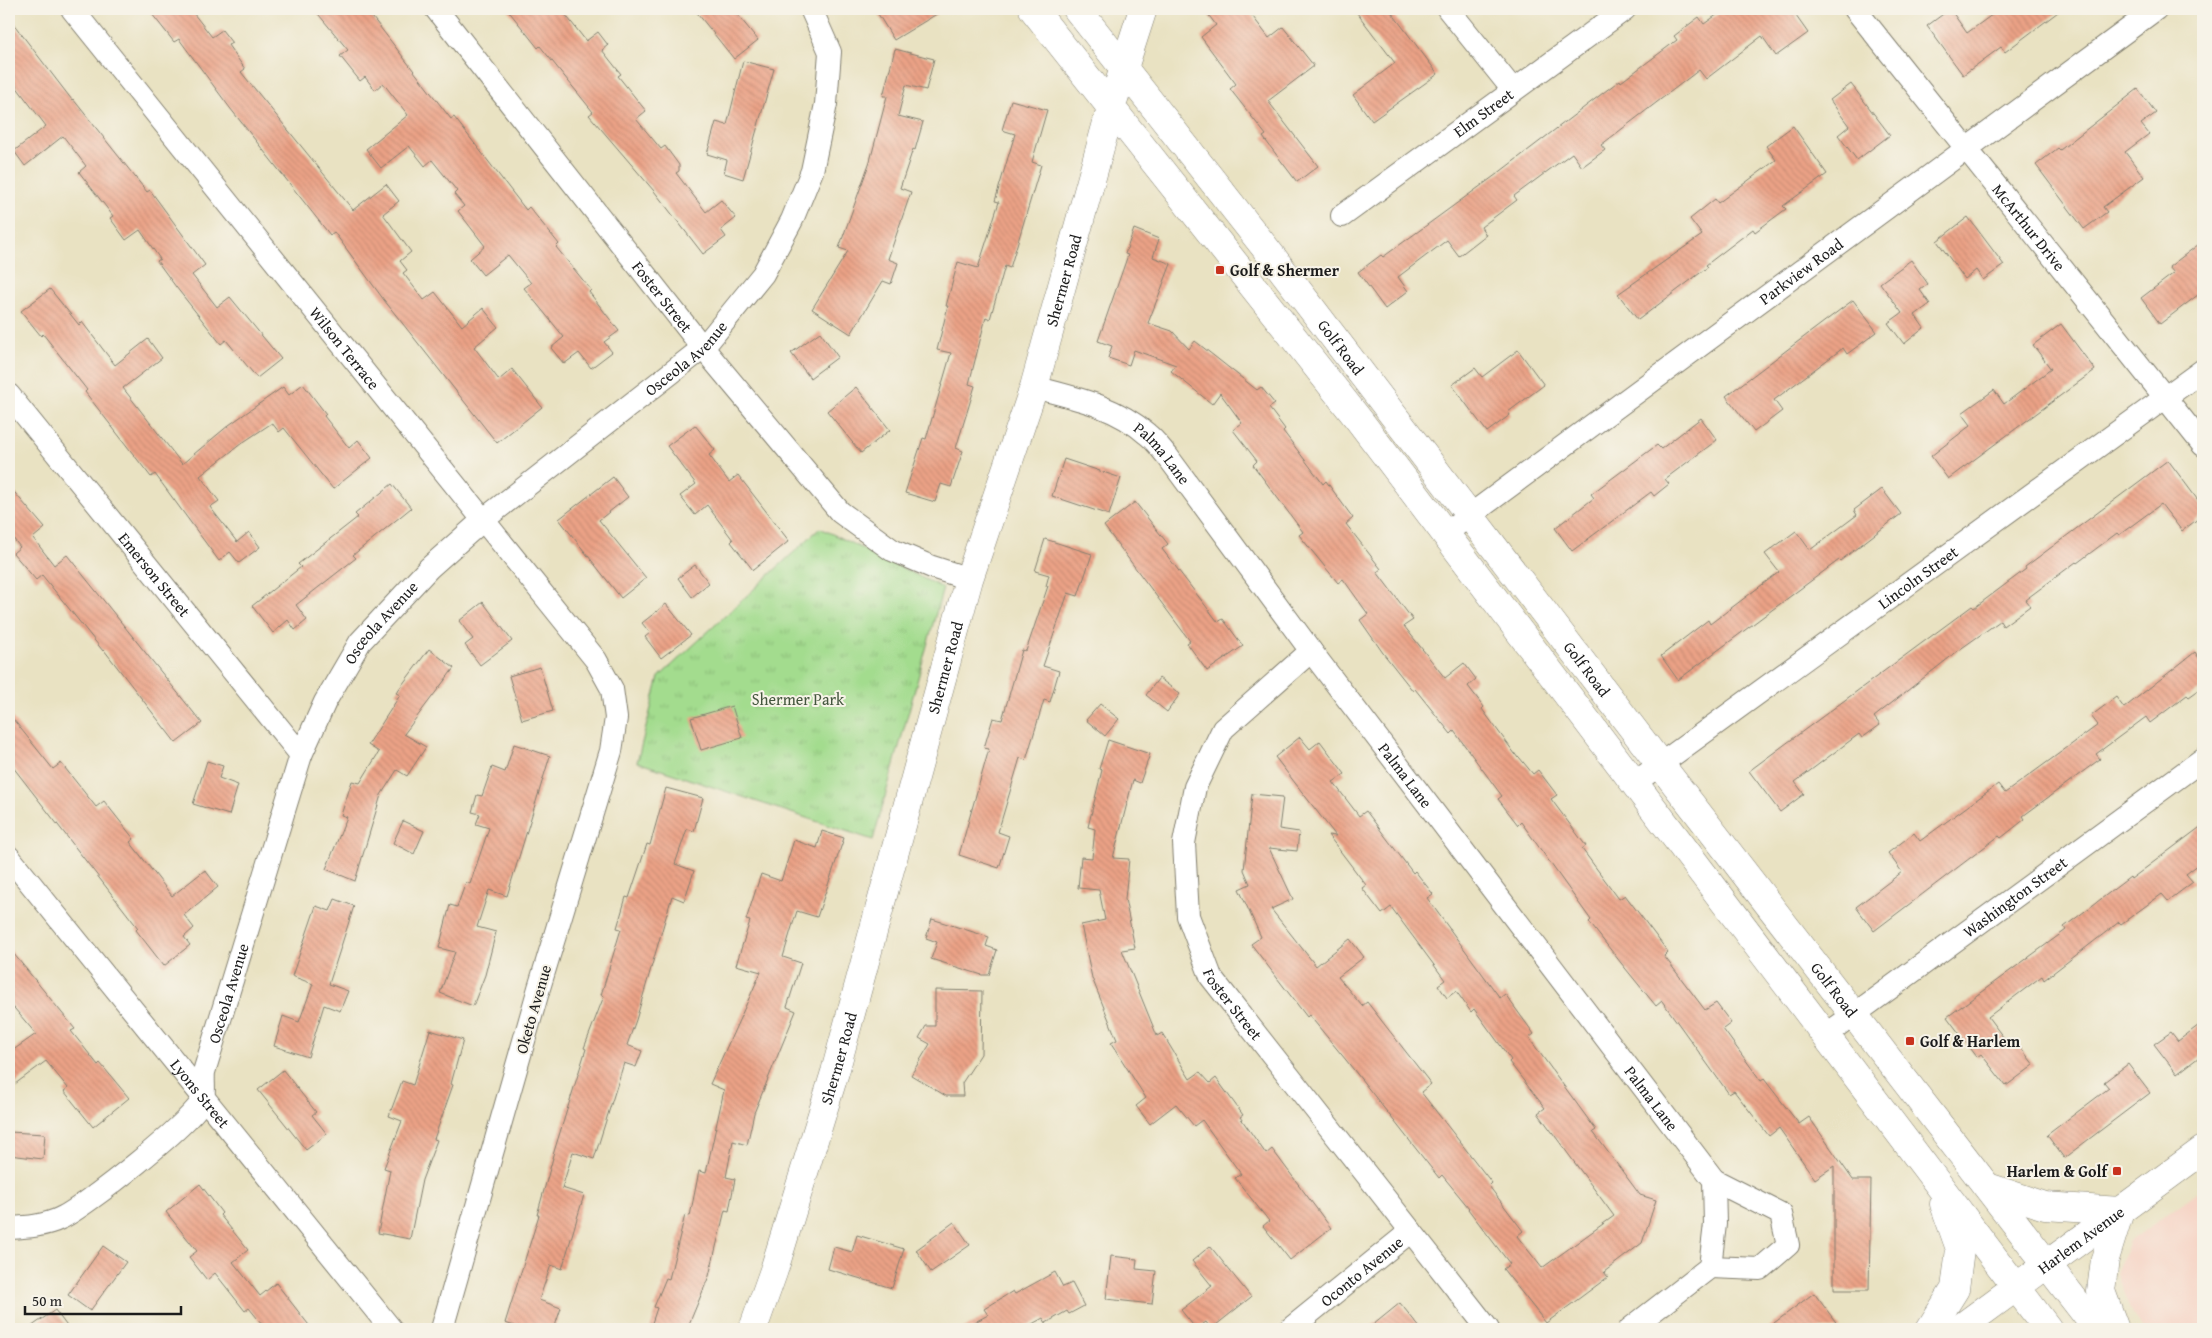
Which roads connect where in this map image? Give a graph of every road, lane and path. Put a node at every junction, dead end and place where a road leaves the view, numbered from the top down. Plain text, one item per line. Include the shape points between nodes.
1 (72, 9) edge
2 (436, 9) edge
3 (811, 9) edge
4 (1033, 9) edge
5 (1077, 9) edge
6 (1143, 9) edge
7 (1448, 9) edge
8 (1625, 9) edge
9 (1855, 9) edge
10 (2156, 9) edge
11 (1124, 66) junction
12 (1513, 90) junction
13 (1111, 108) junction
14 (1967, 148) junction
15 (1342, 216) dead end
16 (703, 348) junction
17 (2203, 370) edge
18 (1034, 387) junction
19 (9, 395) edge
20 (2166, 398) junction
21 (2203, 445) edge
22 (1470, 515) junction
23 (483, 520) junction
24 (1446, 533) junction
25 (969, 579) junction
26 (1311, 651) junction
27 (612, 689) joint
28 (301, 755) junction
29 (2203, 758) edge
30 (1660, 764) junction
31 (1633, 784) junction
32 (9, 857) edge
33 (1855, 1014) junction
34 (1826, 1035) junction
35 (203, 1099) junction
36 (2203, 1150) edge
37 (1935, 1179) junction
38 (1714, 1180) junction
39 (1988, 1187) junction
40 (2120, 1211) junction
41 (9, 1228) edge
42 (1411, 1231) junction
43 (2048, 1264) junction
44 (1710, 1267) junction
45 (2017, 1287) junction
46 (391, 1329) edge
47 (442, 1329) edge
48 (753, 1329) edge
49 (1290, 1329) edge
50 (1488, 1329) edge
51 (1630, 1329) edge
52 (1930, 1329) edge
53 (1959, 1329) edge
54 (2048, 1329) edge
55 (2097, 1329) edge
56 (2115, 1329) edge

1 - 23 street, Wilson Terrace
2 - 16 street, Foster Street
3 - 16 street, Osceola Avenue via 830,52 826,104 812,172 792,220 763,274
4 - 13 main road, Golf Road
5 - 11 main road, Golf Road
6 - 11 main road, Shermer Road
7 - 12 street
8 - 12 street, Elm Street
9 - 14 street, McArthur Drive
10 - 14 street, Parkview Road
11 - 13 main road, Shermer Road
11 - 22 main road, Golf Road
12 - 15 street, Elm Street
13 - 18 main road, Shermer Road
13 - 24 main road, Golf Road
14 - 20 street, McArthur Drive
14 - 22 street, Parkview Road
16 - 23 street, Osceola Avenue
16 - 25 street, Foster Street via 840,512 892,550
17 - 20 street, Lincoln Street
18 - 25 main road, Shermer Road
18 - 26 street, Palma Lane via 1083,400 1121,416 1147,434 1168,457
19 - 28 street, Emerson Street
20 - 21 street, McArthur Drive
20 - 30 street, Lincoln Street
22 - 24 street, Parkview Road
22 - 30 main road, Golf Road
23 - 27 street, Wilson Terrace via 596,660
23 - 28 street, Osceola Avenue via 429,568 360,642 325,702
24 - 31 main road, Golf Road
25 - 48 main road, Shermer Road via 835,1072
26 - 38 street, Palma Lane
26 - 42 street, Foster Street via 1223,729 1196,787 1184,843 1188,916 1211,977
27 - 47 street, Oketo Avenue via 616,718 610,751
28 - 35 street, Osceola Avenue via 204,1072
29 - 33 street, Washington Street
30 - 31 street, Lincoln Street
30 - 33 main road, Golf Road
31 - 34 main road, Golf Road
32 - 35 street, Lyons Street
33 - 34 street, Washington Street
33 - 39 main road, Golf Road
34 - 37 main road, Golf Road
35 - 41 street via 182,1125 92,1199 60,1219 33,1227
35 - 46 street, Lyons Street
36 - 40 main road, Harlem Avenue
37 - 45 main road, Golf Road
37 - 52 main road via 1960,1249 1955,1289
38 - 44 street
38 - 44 street via 1781,1214 1788,1244 1760,1269
39 - 40 main road via 2045,1206
39 - 43 main road, Golf Road
40 - 43 main road, Harlem Avenue
40 - 56 main road via 2105,1259 2101,1291
42 - 49 street, Oconto Avenue
42 - 50 street, Foster Street
43 - 45 main road, Harlem Avenue
43 - 55 main road, Golf Road
44 - 51 street
45 - 53 main road, Harlem Avenue
45 - 54 main road, Golf Road

